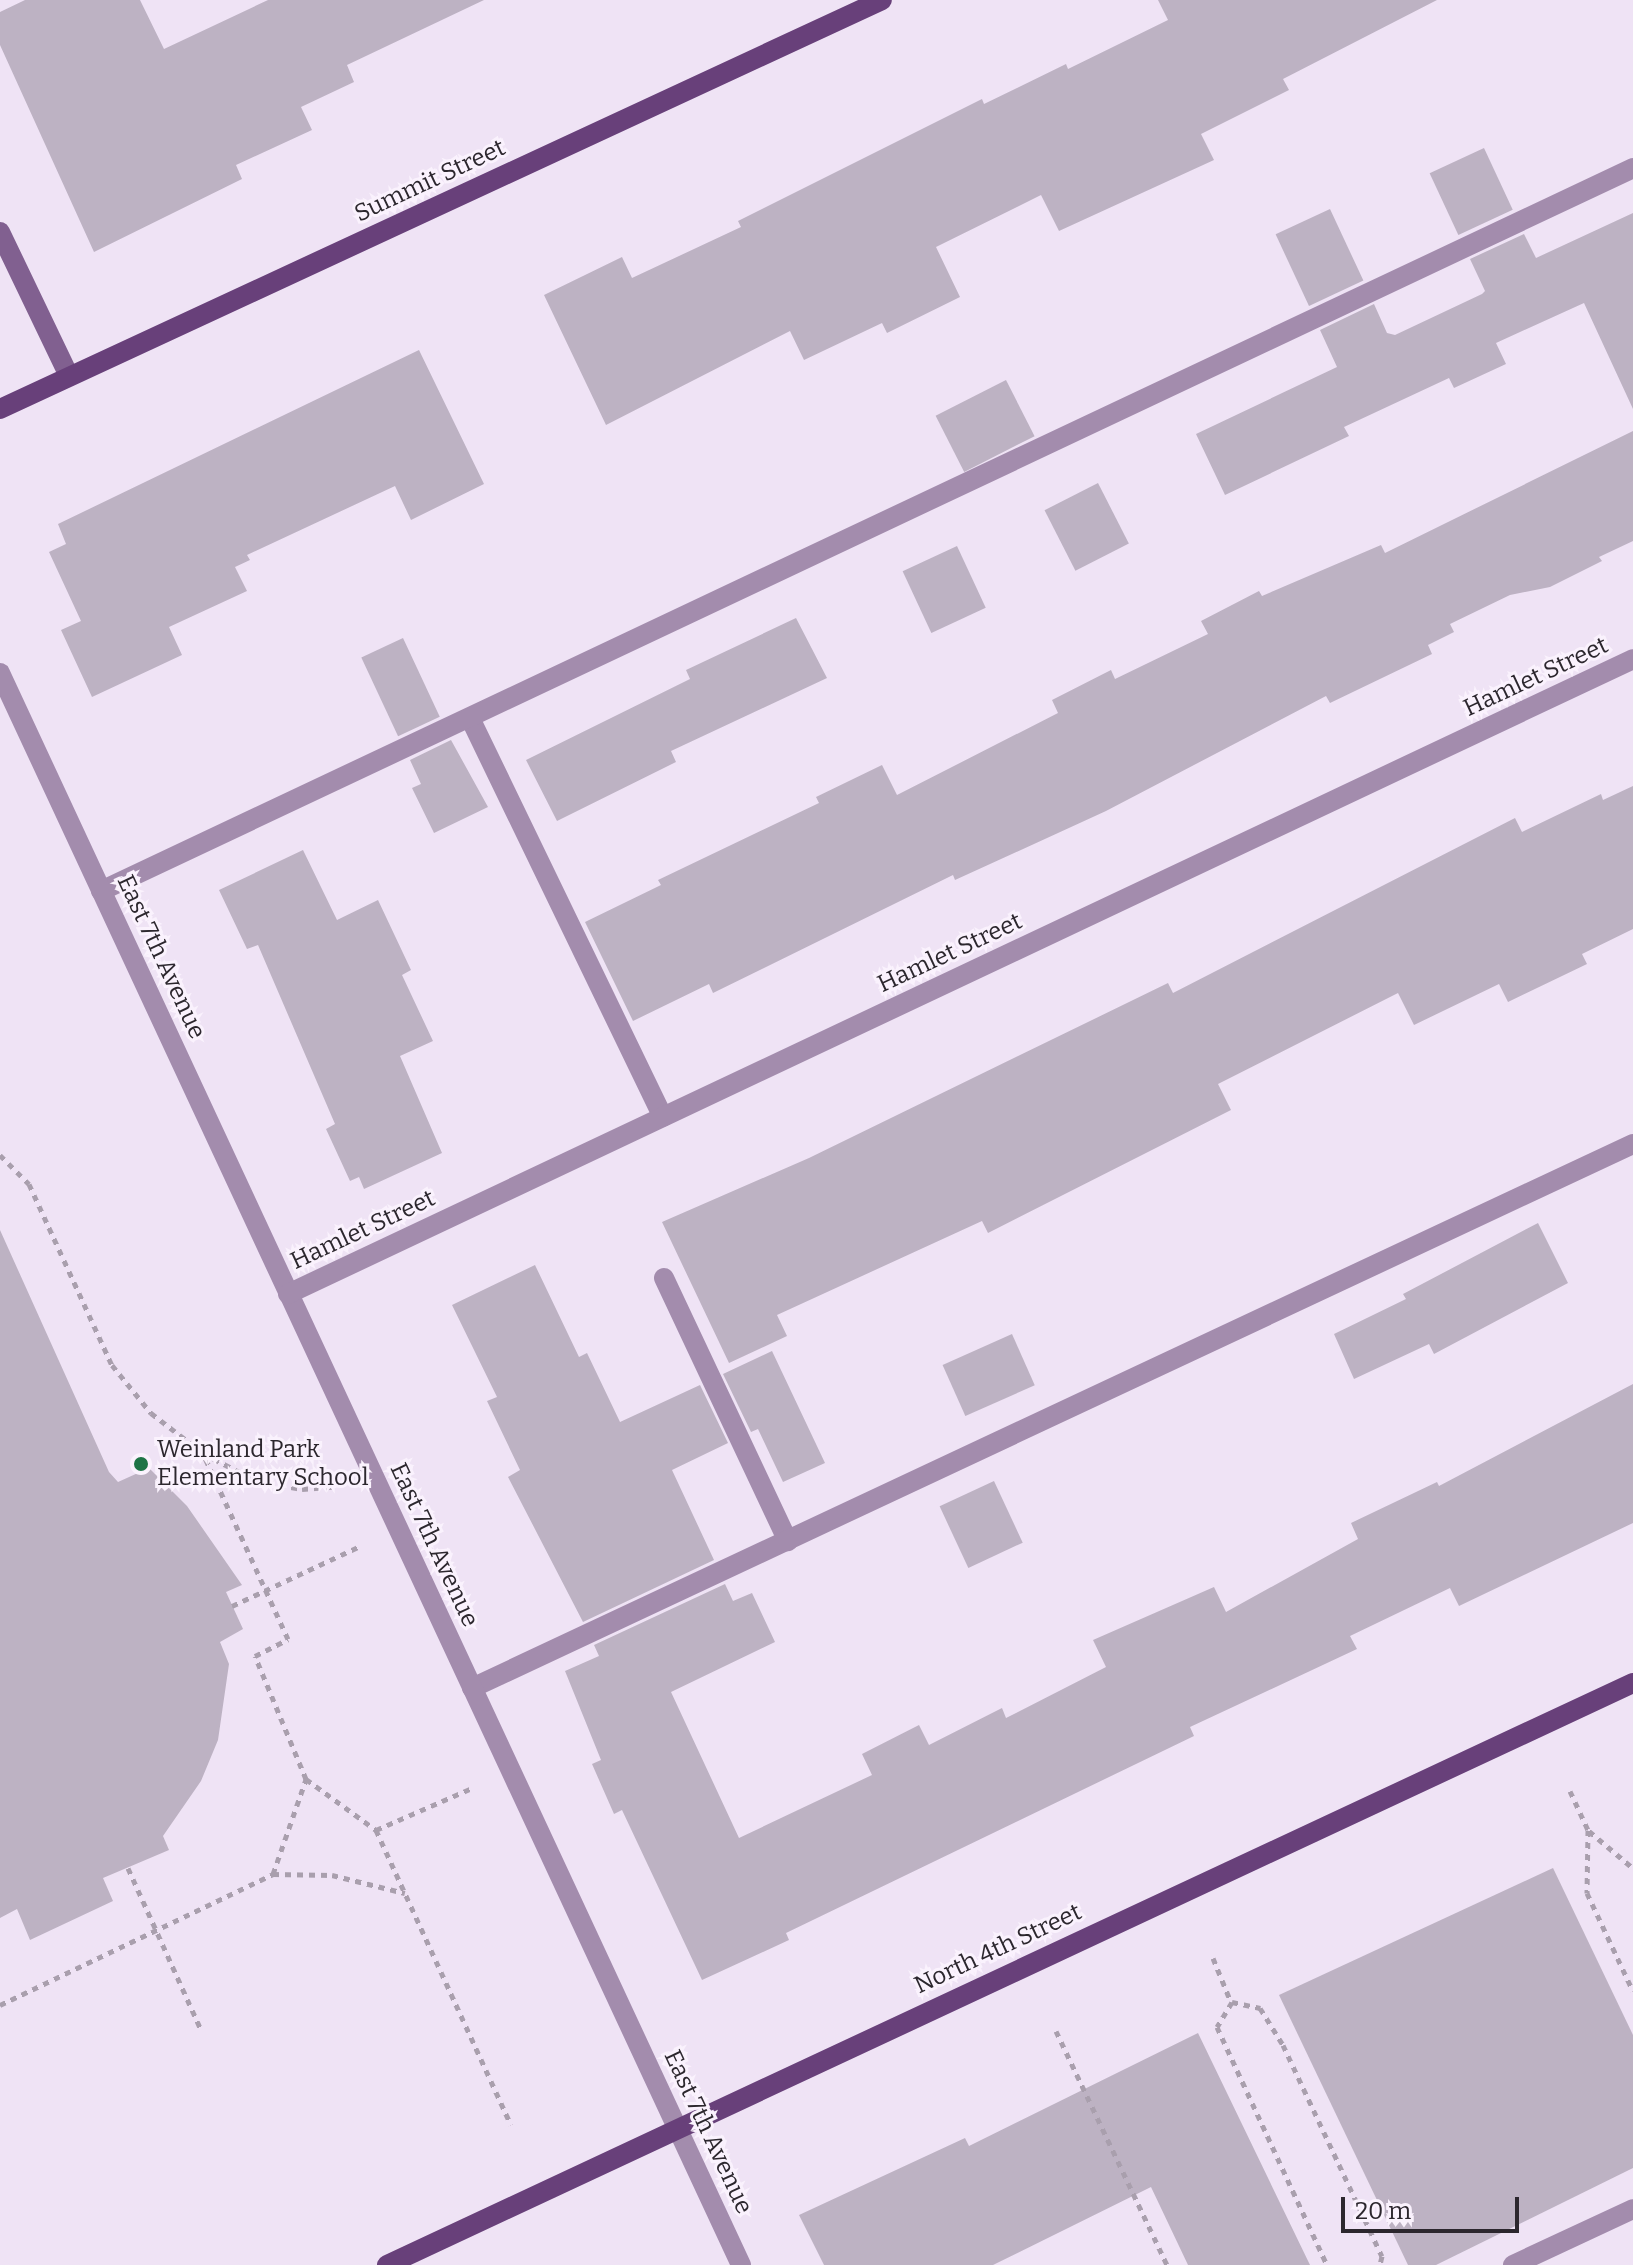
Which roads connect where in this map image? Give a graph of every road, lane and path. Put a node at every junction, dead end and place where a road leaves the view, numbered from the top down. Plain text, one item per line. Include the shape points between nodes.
1 (882, 0) edge
2 (1633, 168) edge
3 (0, 232) edge
4 (69, 376) junction
5 (0, 409) edge
6 (1633, 659) edge
7 (0, 673) edge
8 (470, 718) junction
9 (101, 891) junction
10 (663, 1117) junction
11 (1633, 1144) edge
12 (0, 1155) edge
13 (664, 1278) dead end
14 (288, 1294) junction
15 (203, 1453) junction
16 (333, 1487) dead end
17 (788, 1541) junction
18 (360, 1546) dead end
19 (265, 1590) junction
20 (232, 1606) dead end
21 (1633, 1683) edge
22 (472, 1688) junction
23 (306, 1779) junction
24 (470, 1789) dead end
25 (1570, 1791) dead end
26 (376, 1830) junction
27 (1588, 1830) junction
28 (128, 1868) dead end
29 (1633, 1868) edge
30 (273, 1874) junction
31 (405, 1893) junction
32 (156, 1930) junction
33 (1213, 1958) dead end
34 (1633, 1991) edge
35 (1232, 2002) junction
36 (0, 2005) edge
37 (201, 2030) dead end
38 (1056, 2031) dead end
39 (511, 2125) dead end
40 (676, 2126) junction
41 (1633, 2209) edge
42 (387, 2265) edge
43 (741, 2265) edge
44 (1167, 2265) edge
45 (1327, 2265) edge
46 (1380, 2265) edge
47 (1513, 2265) edge

1 - 4 main road, Summit Street
2 - 8 street
3 - 4 street
4 - 5 main road, Summit Street
6 - 10 street, Hamlet Street
7 - 9 street, East 7th Avenue
8 - 9 street
8 - 10 street
9 - 14 street, East 7th Avenue
10 - 14 street, Hamlet Street
11 - 17 street
12 - 15 path via 29,1184 112,1365 151,1413
13 - 17 street
14 - 22 street, East 7th Avenue
15 - 16 path via 256,1481 302,1489
15 - 19 path
17 - 22 street
18 - 19 path
19 - 20 path
19 - 23 path via 288,1639 255,1656
21 - 40 main road, North 4th Street
22 - 40 street, East 7th Avenue
23 - 26 path
23 - 30 path
24 - 26 path
25 - 27 path
26 - 31 path
27 - 29 path
27 - 34 path via 1587,1893
28 - 32 path
30 - 31 path via 332,1875
30 - 32 path
31 - 39 path
32 - 36 path
32 - 37 path
33 - 35 path
35 - 45 path via 1217,2027
35 - 46 path via 1260,2008 1283,2045 1382,2256
38 - 44 path
40 - 42 main road, North 4th Street
40 - 43 street, East 7th Avenue
41 - 47 street

